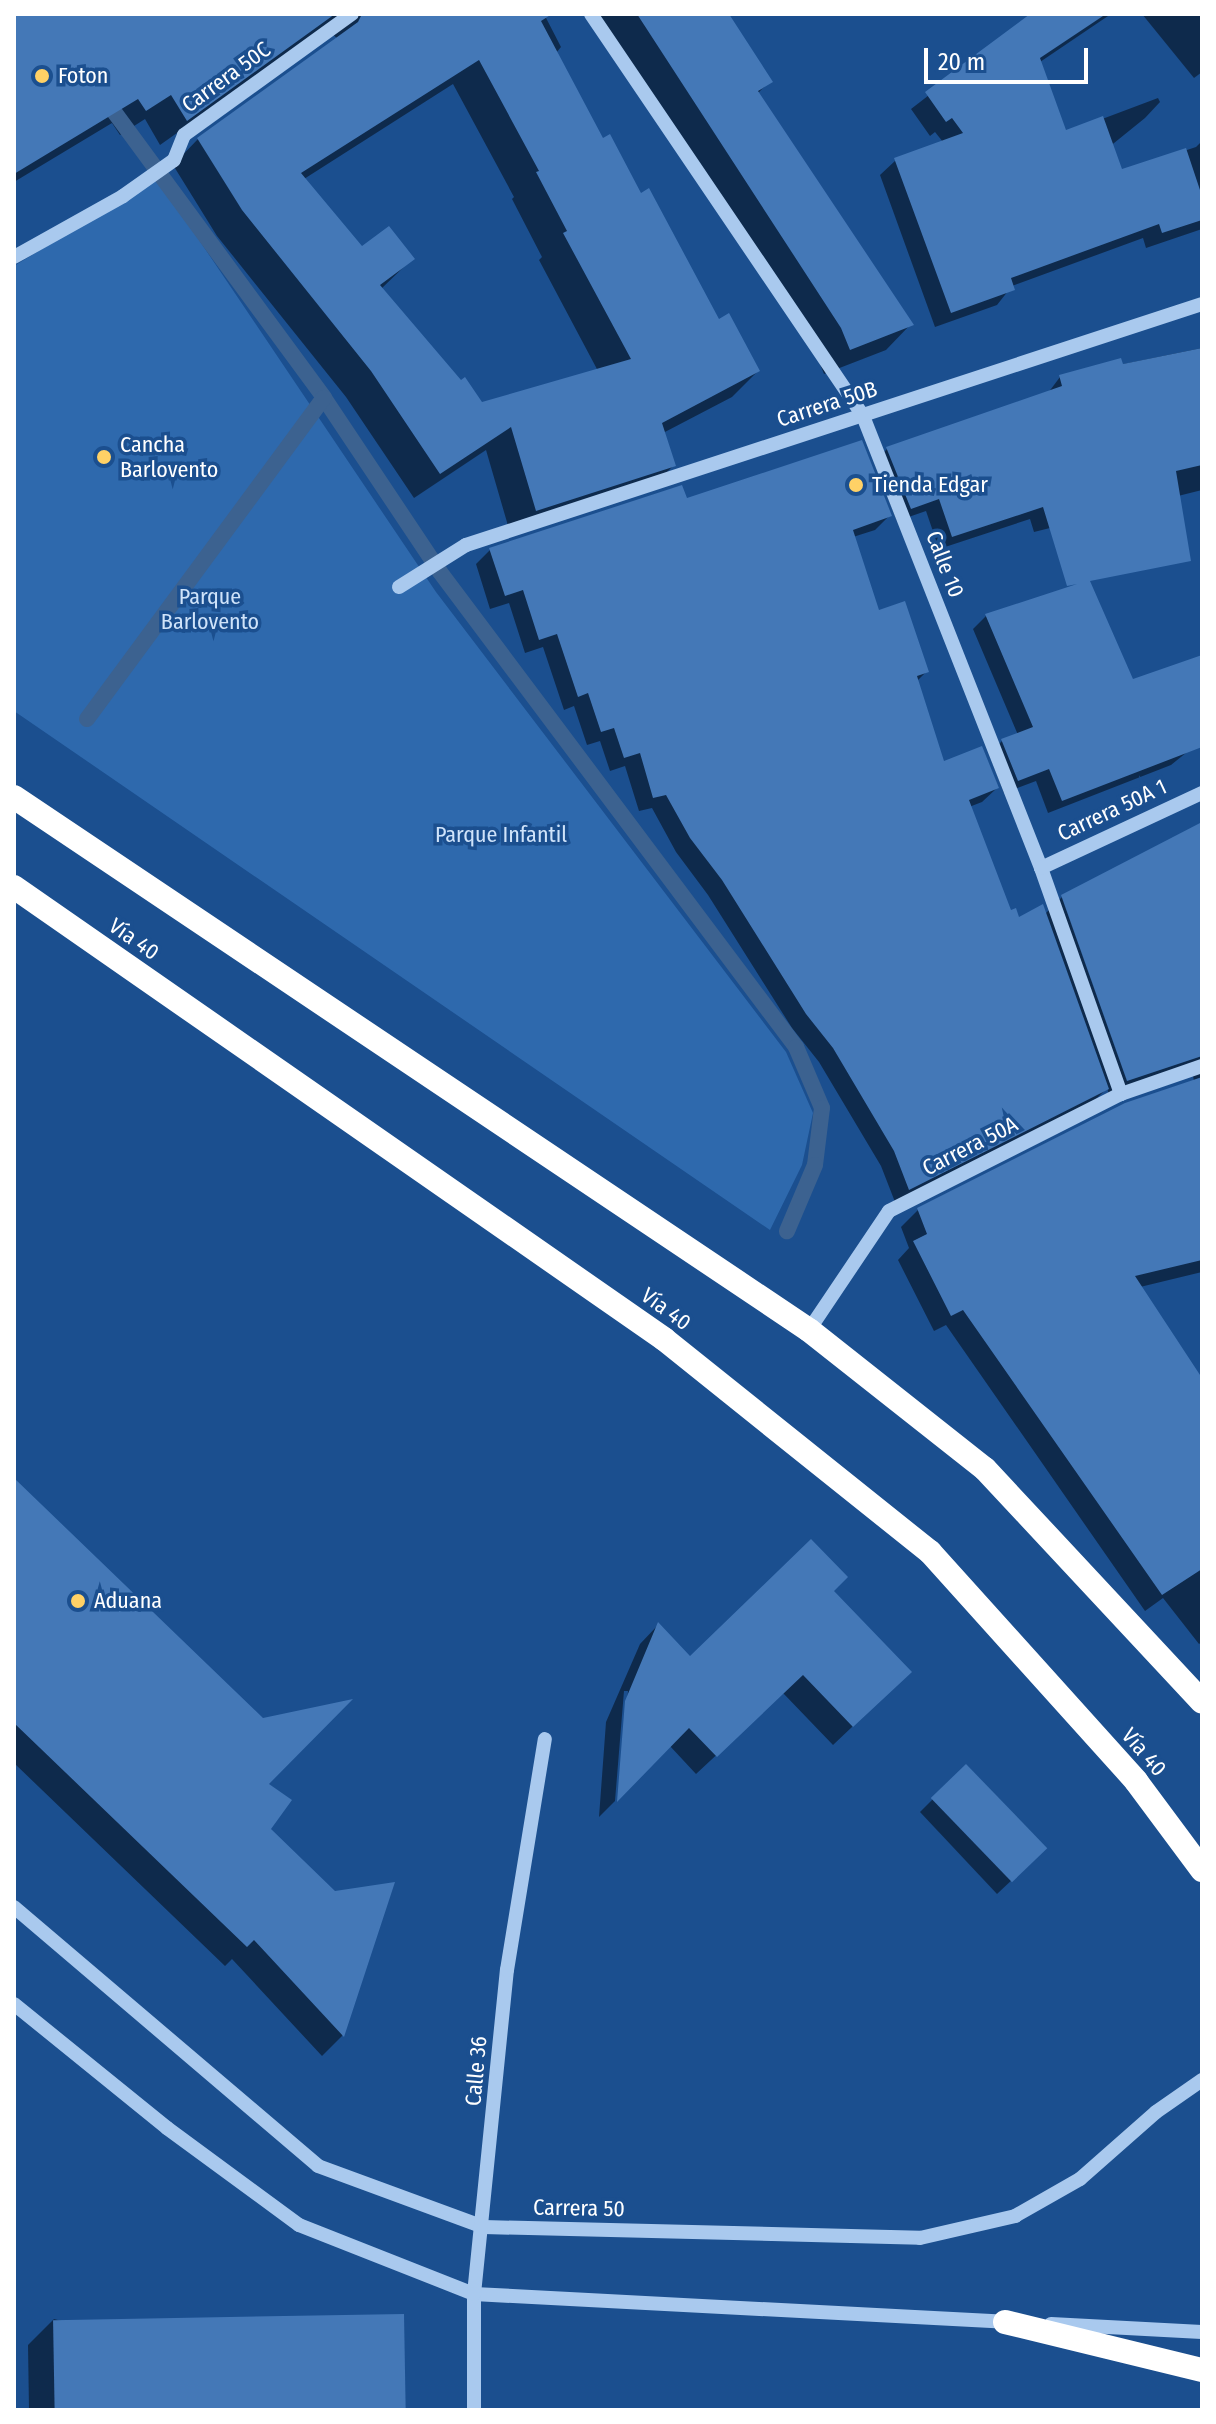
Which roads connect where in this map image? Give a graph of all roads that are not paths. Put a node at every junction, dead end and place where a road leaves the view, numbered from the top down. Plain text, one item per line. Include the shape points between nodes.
1 (352, 14) edge
2 (591, 14) edge
3 (14, 257) edge
4 (1202, 304) edge
5 (863, 416) junction
6 (399, 587) dead end
7 (1202, 793) edge
8 (14, 797) edge
9 (1041, 868) junction
10 (14, 887) edge
11 (1202, 1066) edge
12 (1121, 1094) junction
13 (809, 1330) junction
14 (1202, 1702) edge
15 (545, 1739) dead end
16 (1202, 1870) edge
17 (14, 1907) edge
18 (14, 2004) edge
19 (1202, 2080) edge
20 (484, 2227) junction
21 (474, 2294) junction
22 (1005, 2322) junction
23 (1202, 2332) edge
24 (1202, 2370) edge
25 (474, 2410) edge

1 - 3 street, Carrera 50C via 184,135 174,160 123,196
2 - 5 street, Calle 10
4 - 5 street, Carrera 50B
5 - 6 street, Carrera 50B via 459,548
5 - 9 street, Calle 10
7 - 9 street, Carrera 50A 1
8 - 13 highway
9 - 12 street, Calle 10
10 - 16 highway, Vía 40 via 664,1339 930,1552 1136,1781
11 - 12 street, Carrera 50A
12 - 13 street, Carrera 50A via 889,1211
13 - 14 highway via 985,1469
15 - 20 street, Calle 36 via 507,1970
17 - 20 street, Carrera 50 via 318,2166
18 - 21 street via 167,2128 299,2225
19 - 20 street, Carrera 50 via 1156,2112 1080,2179 1015,2216 920,2238
20 - 21 street, Calle 36
21 - 22 street
21 - 25 street, Calle 36
22 - 23 street
22 - 24 highway

